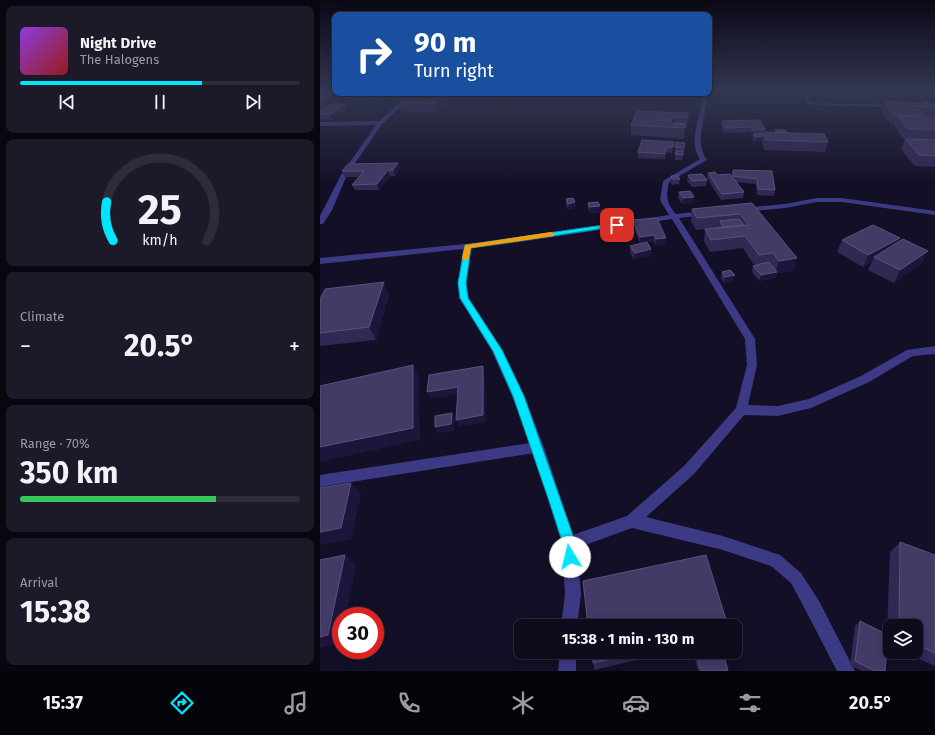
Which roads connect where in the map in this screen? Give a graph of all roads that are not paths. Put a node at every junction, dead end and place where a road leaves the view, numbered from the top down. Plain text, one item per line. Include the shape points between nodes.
1 (701, 122) edge
2 (380, 123) joint
3 (320, 124) edge
4 (737, 210) edge
5 (714, 213) edge
6 (935, 213) edge
7 (674, 216) junction
8 (320, 222) edge
9 (467, 247) junction
10 (320, 261) edge
11 (935, 350) edge
12 (741, 410) junction
13 (538, 447) junction
14 (320, 481) edge
15 (632, 521) junction
16 (569, 544) junction
17 (570, 619) edge
18 (568, 659) edge
19 (567, 671) edge
20 (846, 671) edge

1 - 7 street via 698,149 704,160 666,181 664,206
2 - 3 street
2 - 8 street via 344,175
4 - 6 street via 817,200 842,200
5 - 7 street
7 - 9 street
7 - 12 street via 750,339 752,365
9 - 10 street
9 - 13 street via 462,283 464,298 497,350
11 - 12 street via 911,353 865,379 811,403 778,411
12 - 15 street via 689,470
13 - 14 street
13 - 16 street
15 - 16 street
15 - 20 street via 775,560 796,578
16 - 17 street via 573,594
18 - 19 street

